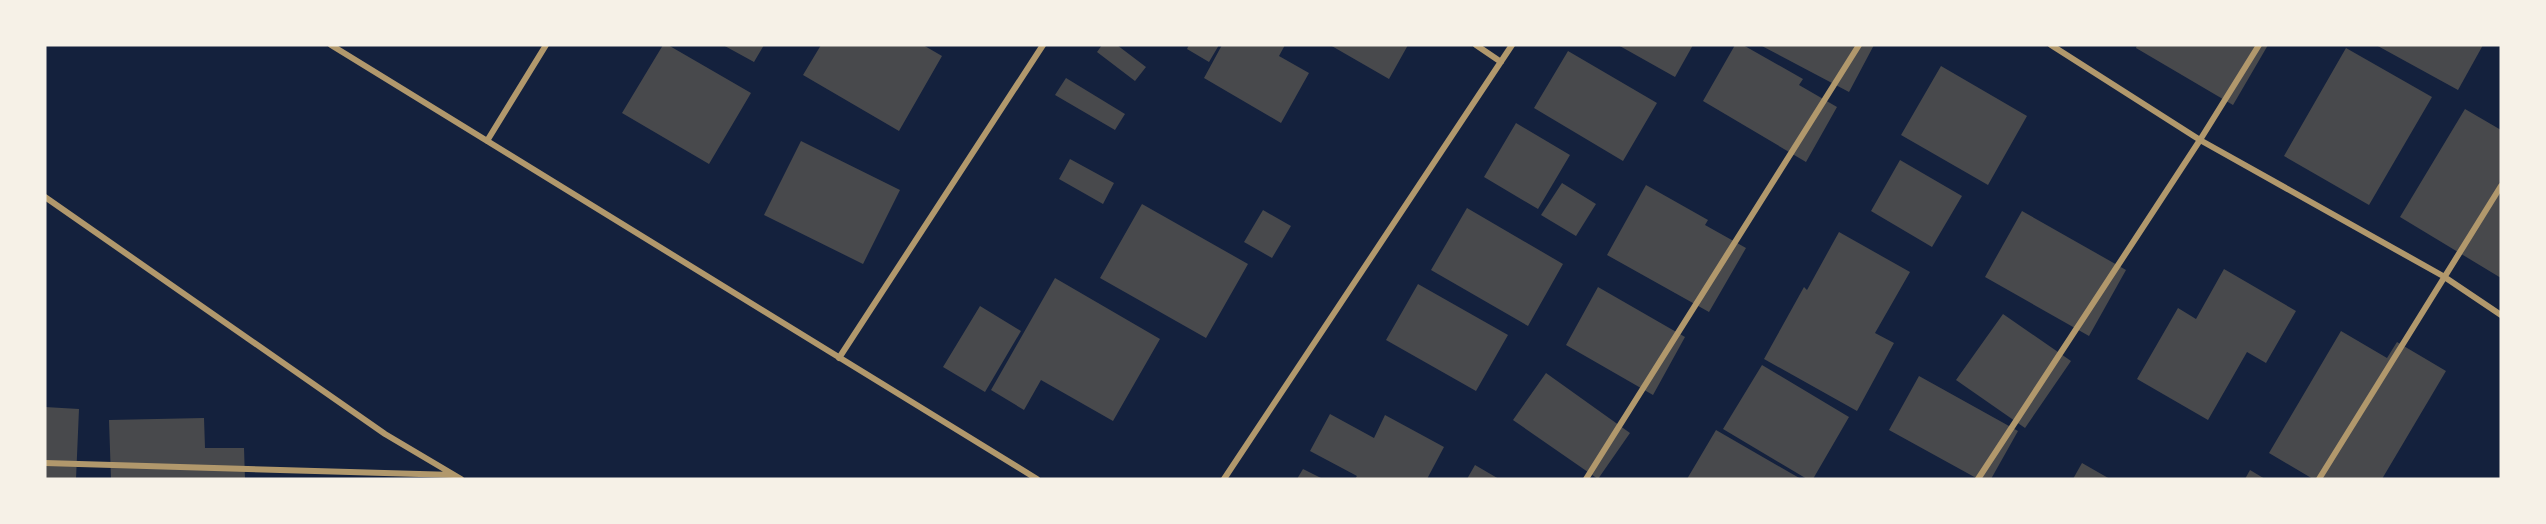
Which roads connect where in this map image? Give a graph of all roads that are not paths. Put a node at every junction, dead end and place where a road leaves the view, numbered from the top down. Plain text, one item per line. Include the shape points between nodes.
1 (331, 45) edge
2 (546, 45) edge
3 (1043, 45) edge
4 (1476, 45) edge
5 (1512, 45) edge
6 (1859, 45) edge
7 (2050, 45) edge
8 (2259, 45) edge
9 (1501, 62) junction
10 (2200, 140) junction
11 (487, 141) junction
12 (2501, 186) edge
13 (45, 197) edge
14 (2444, 276) junction
15 (2501, 315) edge
16 (839, 358) junction
17 (45, 463) edge
18 (458, 477) edge
19 (1037, 479) edge
20 (1224, 479) edge
21 (1586, 479) edge
22 (1977, 479) edge
23 (2319, 479) edge

1 - 11 street
2 - 11 street
3 - 16 street
4 - 9 street
5 - 9 street
6 - 21 street
7 - 10 street
8 - 10 street
9 - 20 street
10 - 14 street
10 - 22 street
11 - 16 street
12 - 14 street
13 - 18 street via 384,434
14 - 15 street
14 - 23 street
16 - 19 street
17 - 18 street

